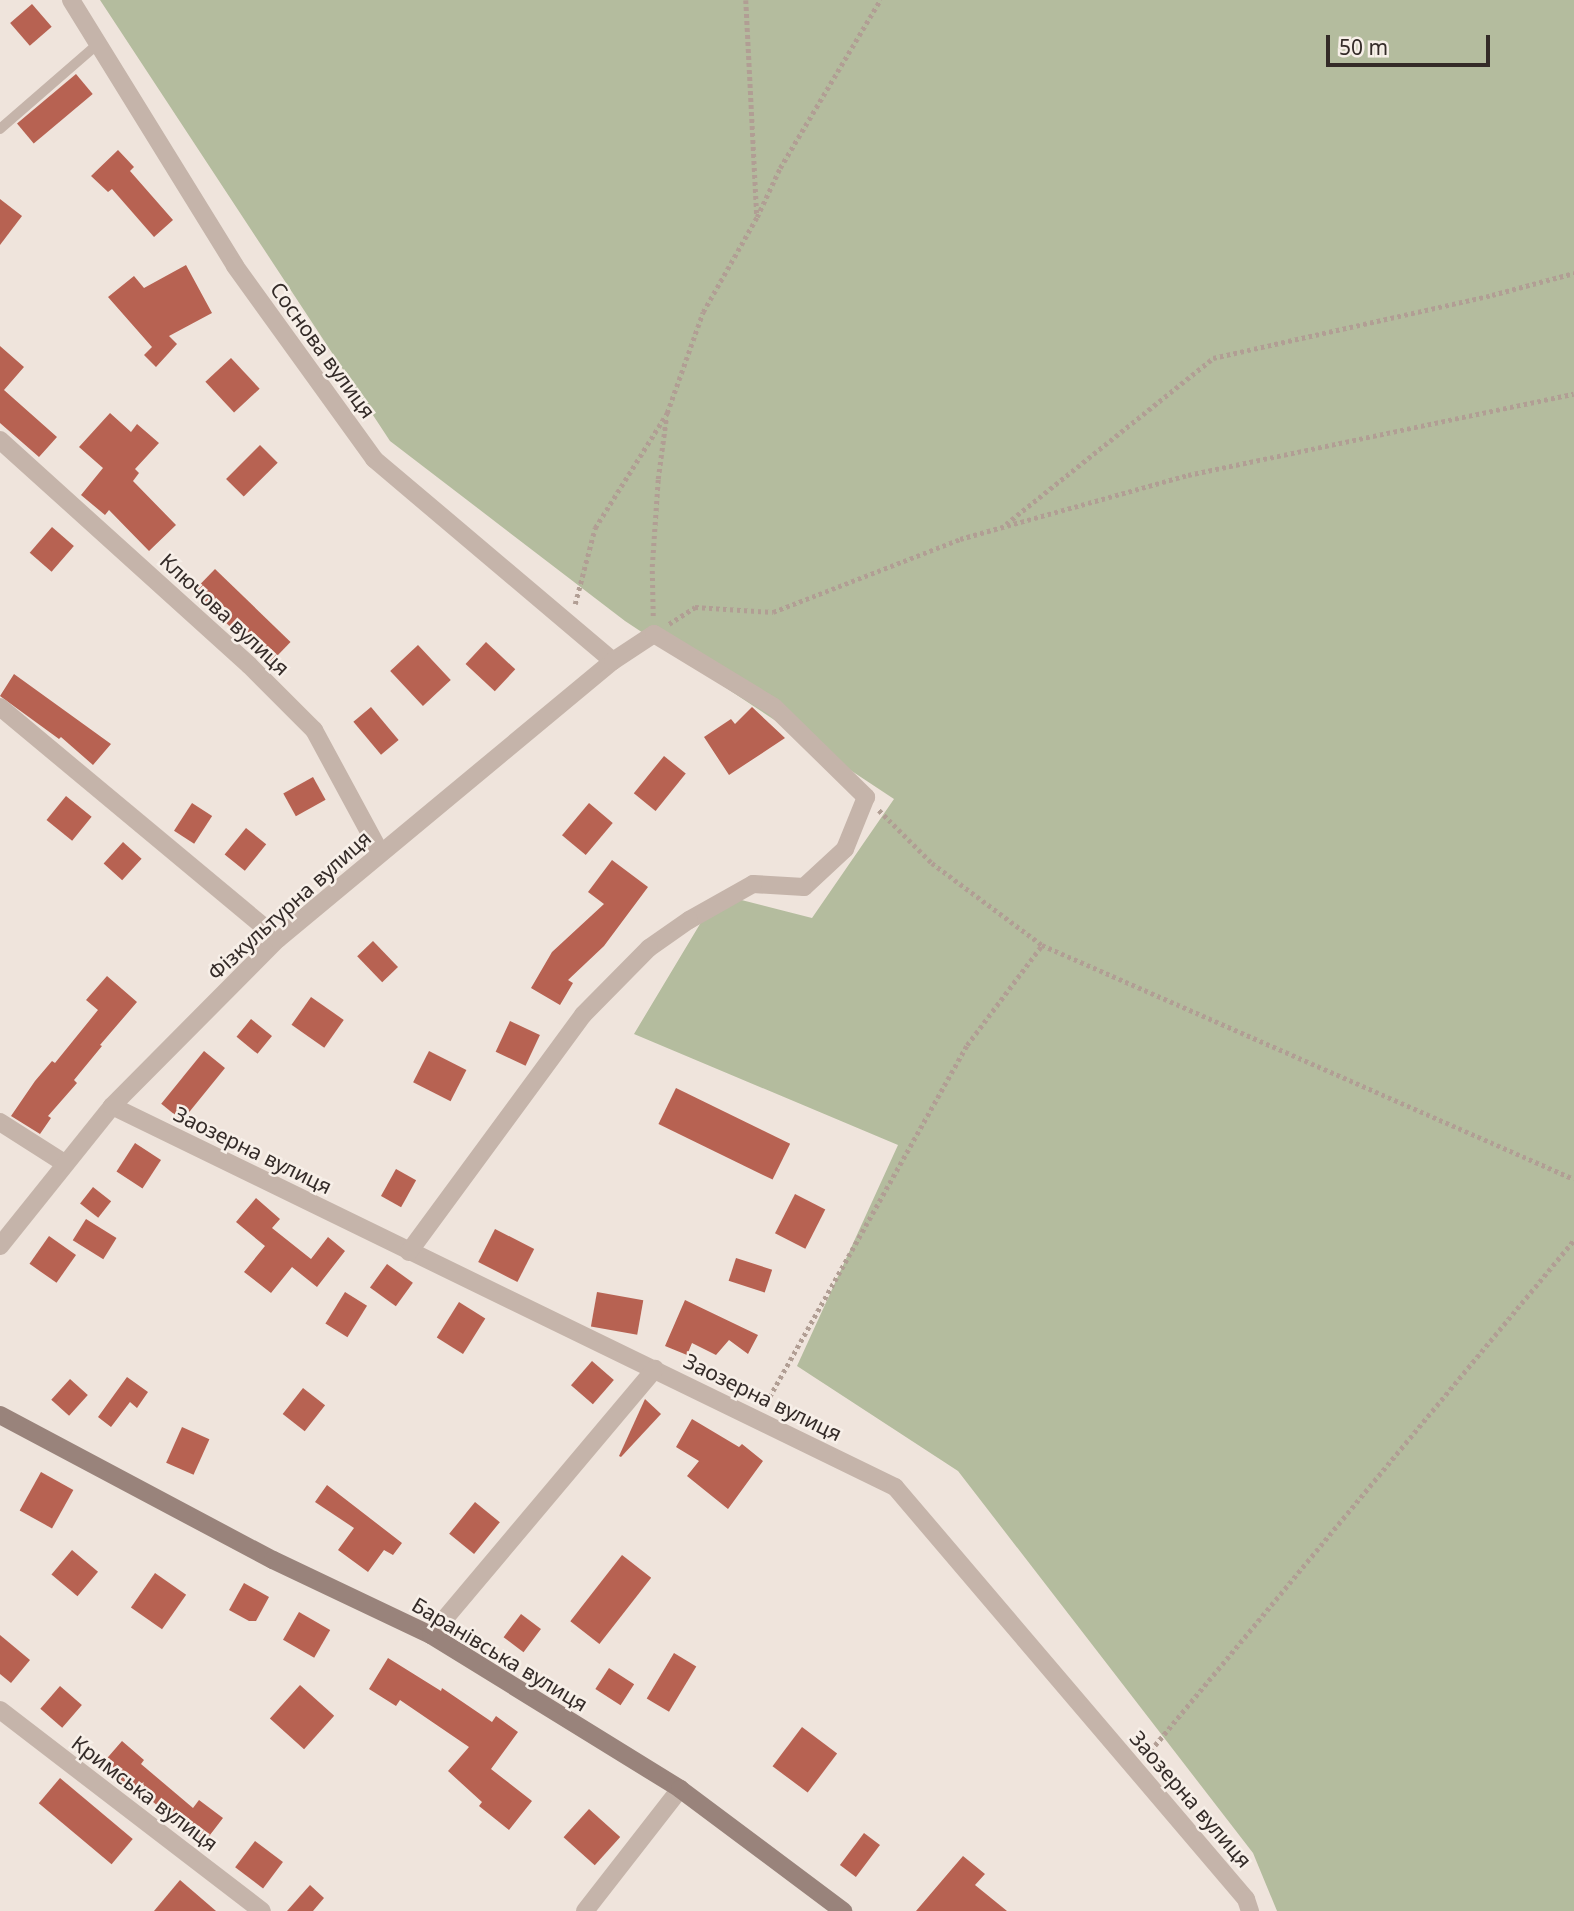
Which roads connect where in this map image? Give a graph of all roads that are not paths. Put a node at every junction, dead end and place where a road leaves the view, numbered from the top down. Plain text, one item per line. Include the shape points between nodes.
1 (71, 0) edge
2 (100, 41) junction
3 (0, 129) edge
4 (0, 440) edge
5 (613, 661) junction
6 (0, 706) edge
7 (380, 852) junction
8 (278, 939) junction
9 (112, 1106) junction
10 (0, 1122) edge
11 (64, 1163) junction
12 (0, 1246) edge
13 (410, 1252) junction
14 (654, 1369) junction
15 (0, 1415) edge
16 (431, 1634) junction
17 (0, 1710) edge
18 (680, 1789) junction
19 (262, 1911) edge
20 (585, 1911) edge
21 (843, 1911) edge
22 (1251, 1911) edge

1 - 2 street, Соснова вулиця
2 - 3 lane
2 - 5 street, Соснова вулиця via 236,266 374,460
4 - 7 street, Ключова вулиця via 250,665 314,730
5 - 7 street, Фізкультурна вулиця
5 - 13 street, Фізкультурна вулиця via 654,634 774,708 866,797 845,849 804,887 753,884 649,948 583,1015
6 - 8 street
7 - 8 street, Фізкультурна вулиця
8 - 9 street, Фізкультурна вулиця
9 - 11 street, Фізкультурна вулиця
9 - 13 street, Заозерна вулиця
10 - 11 street
11 - 12 street, Фізкультурна вулиця
13 - 14 street, Заозерна вулиця
14 - 16 street
14 - 22 street, Заозерна вулиця via 895,1487 1246,1899
15 - 16 main road, Баранівська вулиця via 273,1560
16 - 18 main road, Баранівська вулиця
17 - 19 street, Кримська вулиця
18 - 20 street
18 - 21 main road, Баранівська вулиця

